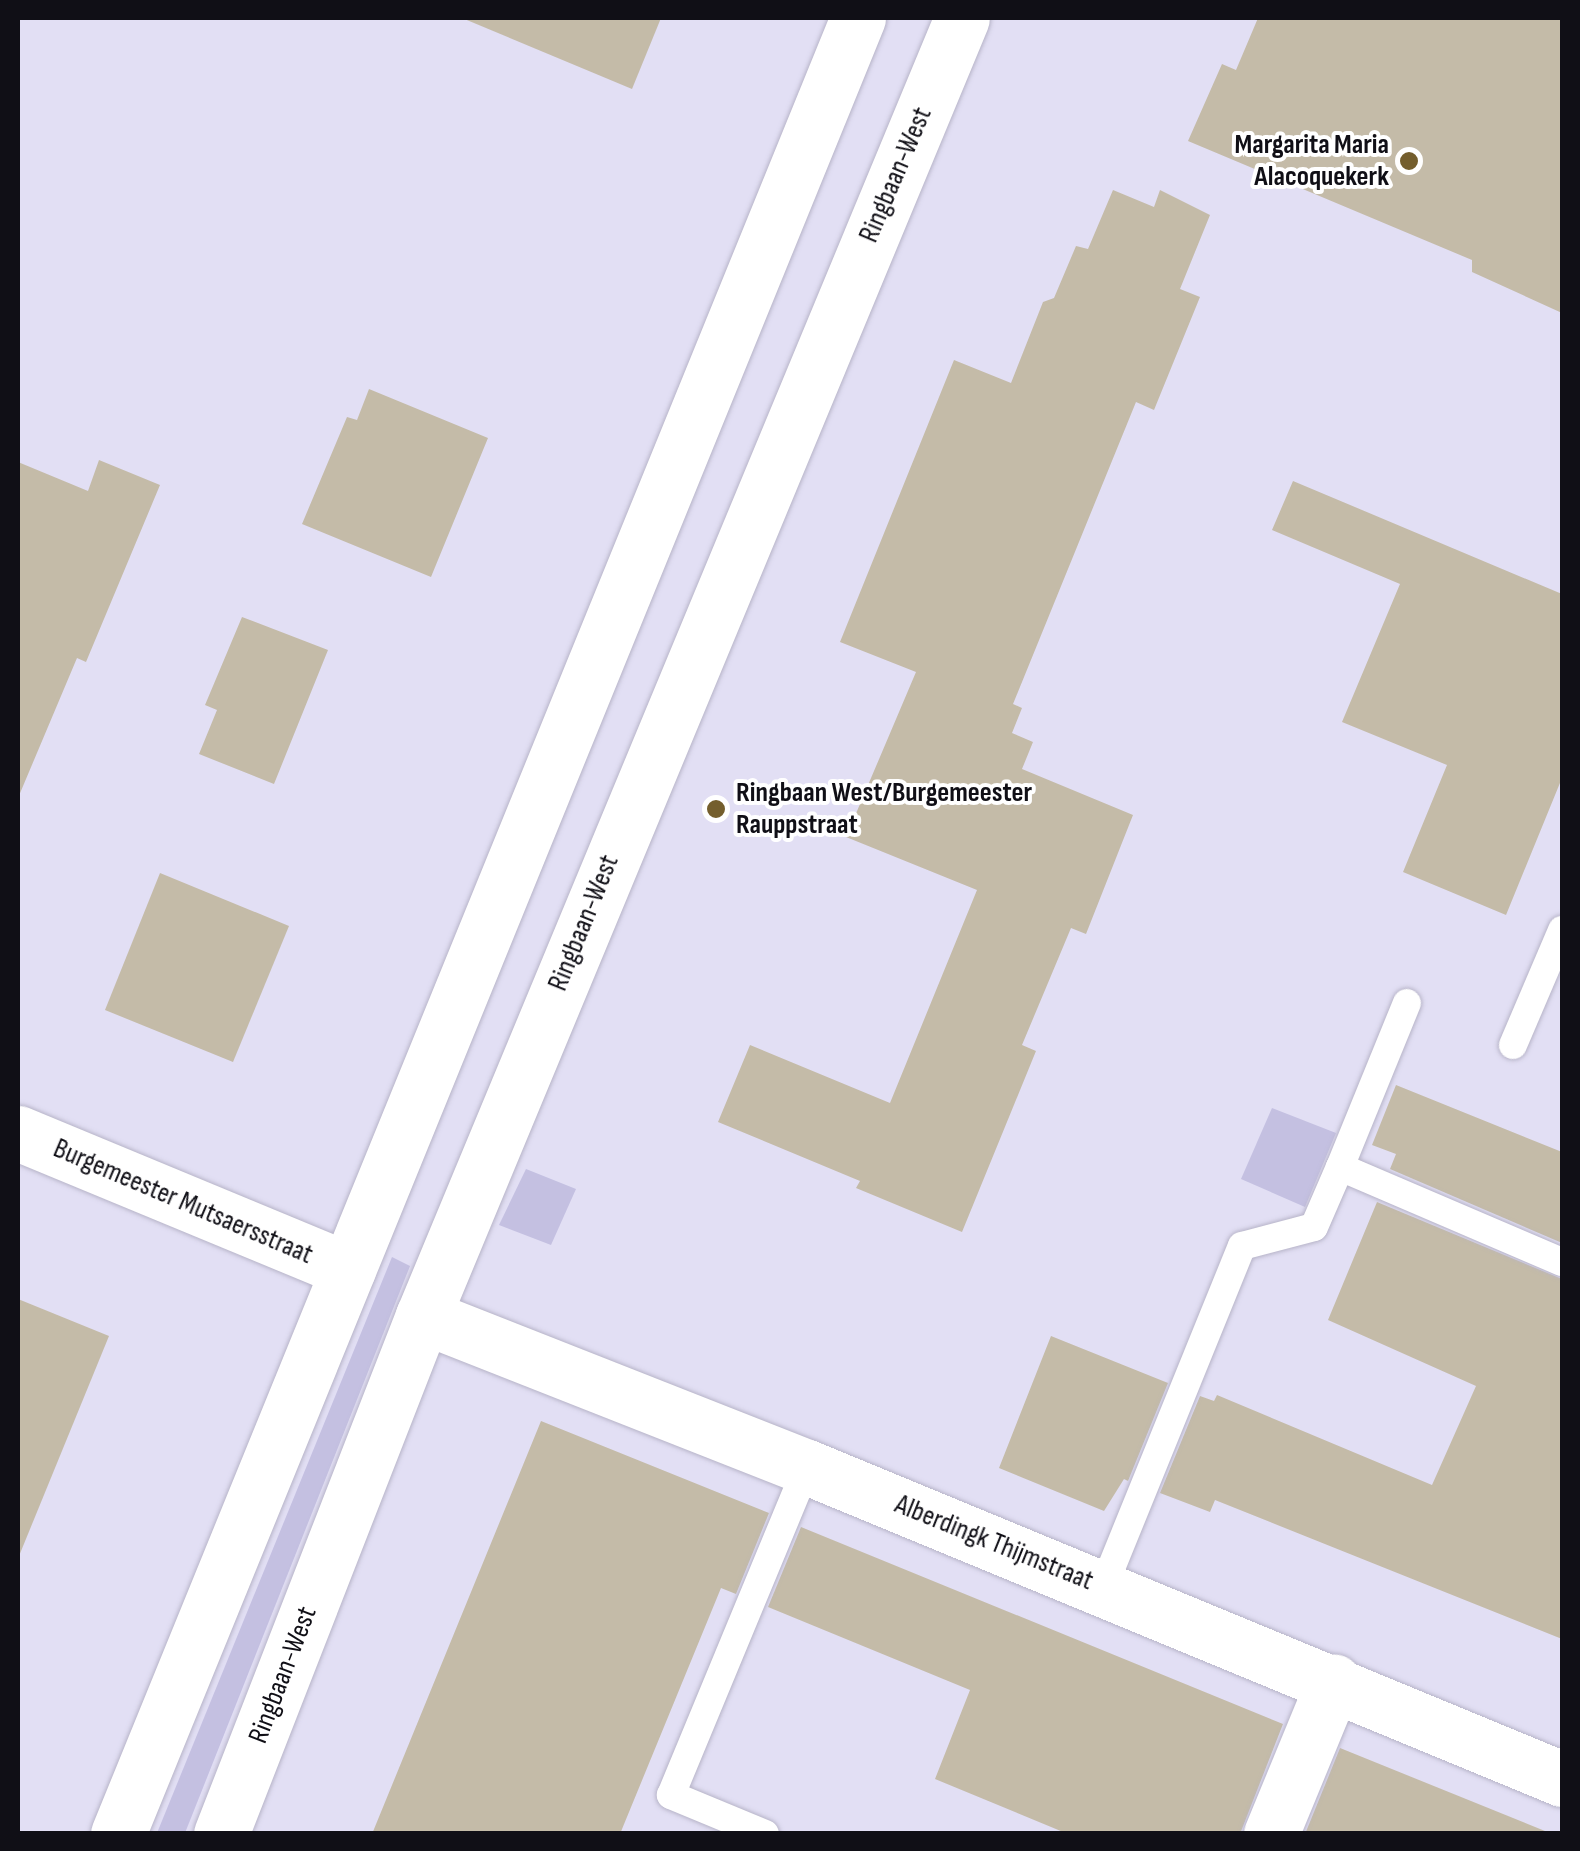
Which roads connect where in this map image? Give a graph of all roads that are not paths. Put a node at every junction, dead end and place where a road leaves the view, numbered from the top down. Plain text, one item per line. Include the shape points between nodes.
1 (858, 18) edge
2 (962, 18) edge
3 (1562, 930) edge
4 (1407, 1004) dead end
5 (1513, 1045) dead end
6 (18, 1132) edge
7 (1340, 1168) junction
8 (1562, 1262) edge
9 (348, 1270) junction
10 (423, 1316) junction
11 (806, 1467) junction
12 (1103, 1588) junction
13 (1334, 1681) junction
14 (1562, 1779) edge
15 (118, 1834) edge
16 (222, 1834) edge
17 (764, 1834) edge
18 (1271, 1834) edge

1 - 9 main road
2 - 10 main road, Ringbaan-West
3 - 5 lane
4 - 7 lane
6 - 9 main road, Burgemeester Mutsaersstraat
7 - 8 lane
7 - 12 lane via 1314,1227 1242,1246
9 - 15 main road
10 - 11 main road, Alberdingk Thijmstraat
10 - 16 main road, Ringbaan-West
11 - 12 main road, Alberdingk Thijmstraat
11 - 17 lane via 672,1795
12 - 13 main road, Alberdingk Thijmstraat
13 - 14 main road, Alberdingk Thijmstraat
13 - 18 main road

